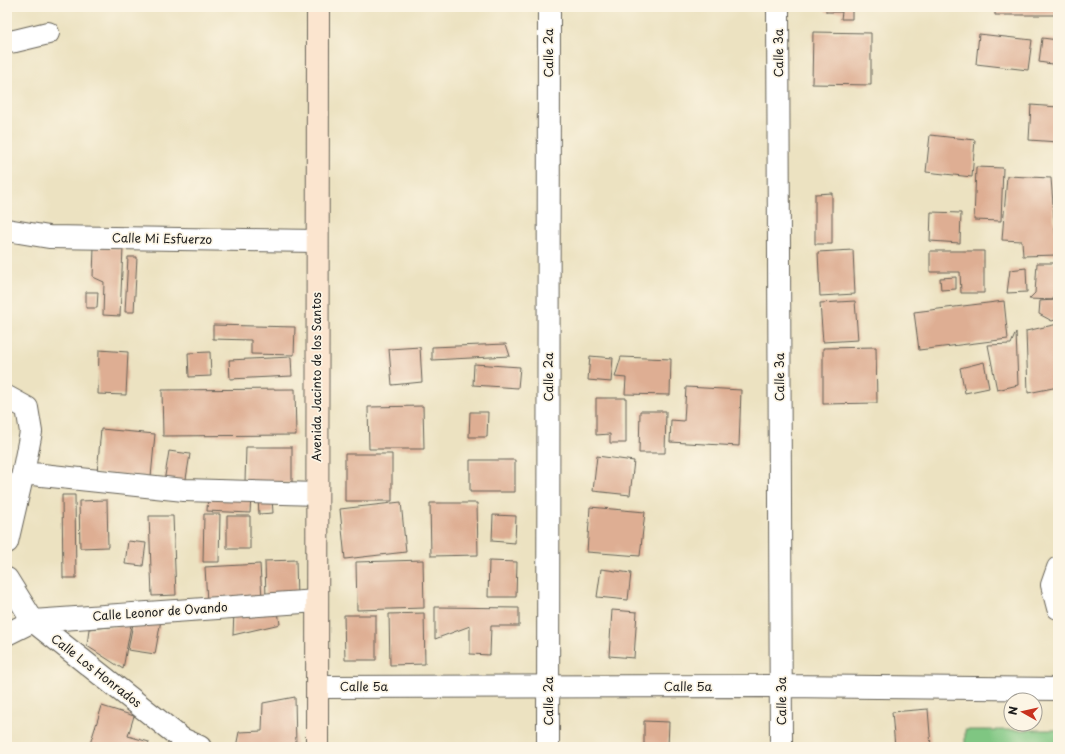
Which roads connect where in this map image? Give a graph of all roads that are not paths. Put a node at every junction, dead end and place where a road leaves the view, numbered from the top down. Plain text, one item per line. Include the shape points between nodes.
1 (318, 7) edge
2 (549, 7) edge
3 (778, 7) edge
4 (48, 33) dead end
5 (7, 42) edge
6 (7, 230) edge
7 (317, 241) junction
8 (7, 397) edge
9 (23, 473) junction
10 (318, 494) junction
11 (7, 542) edge
12 (1058, 568) edge
13 (7, 579) edge
14 (317, 601) junction
15 (1058, 608) edge
16 (33, 621) junction
17 (7, 634) edge
18 (782, 686) junction
19 (318, 687) junction
20 (549, 687) junction
21 (1058, 689) edge
22 (200, 747) edge
23 (317, 747) edge
24 (548, 747) edge
25 (781, 747) edge

1 - 7 main road, Avenida Jacinto de los Santos
2 - 20 street, Calle 2a
3 - 18 street, Calle 3a
4 - 5 street
6 - 7 street, Calle Mi Esfuerzo via 50,237
7 - 10 main road, Avenida Jacinto de los Santos
8 - 9 street via 27,408 31,432
9 - 10 street via 184,490
9 - 11 street
10 - 14 main road, Avenida Jacinto de los Santos
12 - 15 street via 1052,585
13 - 16 street, Calle Los Honrados
14 - 16 street, Calle Leonor de Ovando
14 - 19 main road, Avenida Jacinto de los Santos
16 - 17 street, Calle Leonor de Ovando
16 - 22 street, Calle Los Honrados via 182,738
18 - 20 street, Calle 5a
18 - 21 street, Calle 5a
18 - 25 street, Calle 3a
19 - 20 street, Calle 5a
19 - 23 main road, Avenida Jacinto de los Santos
20 - 24 street, Calle 2a

